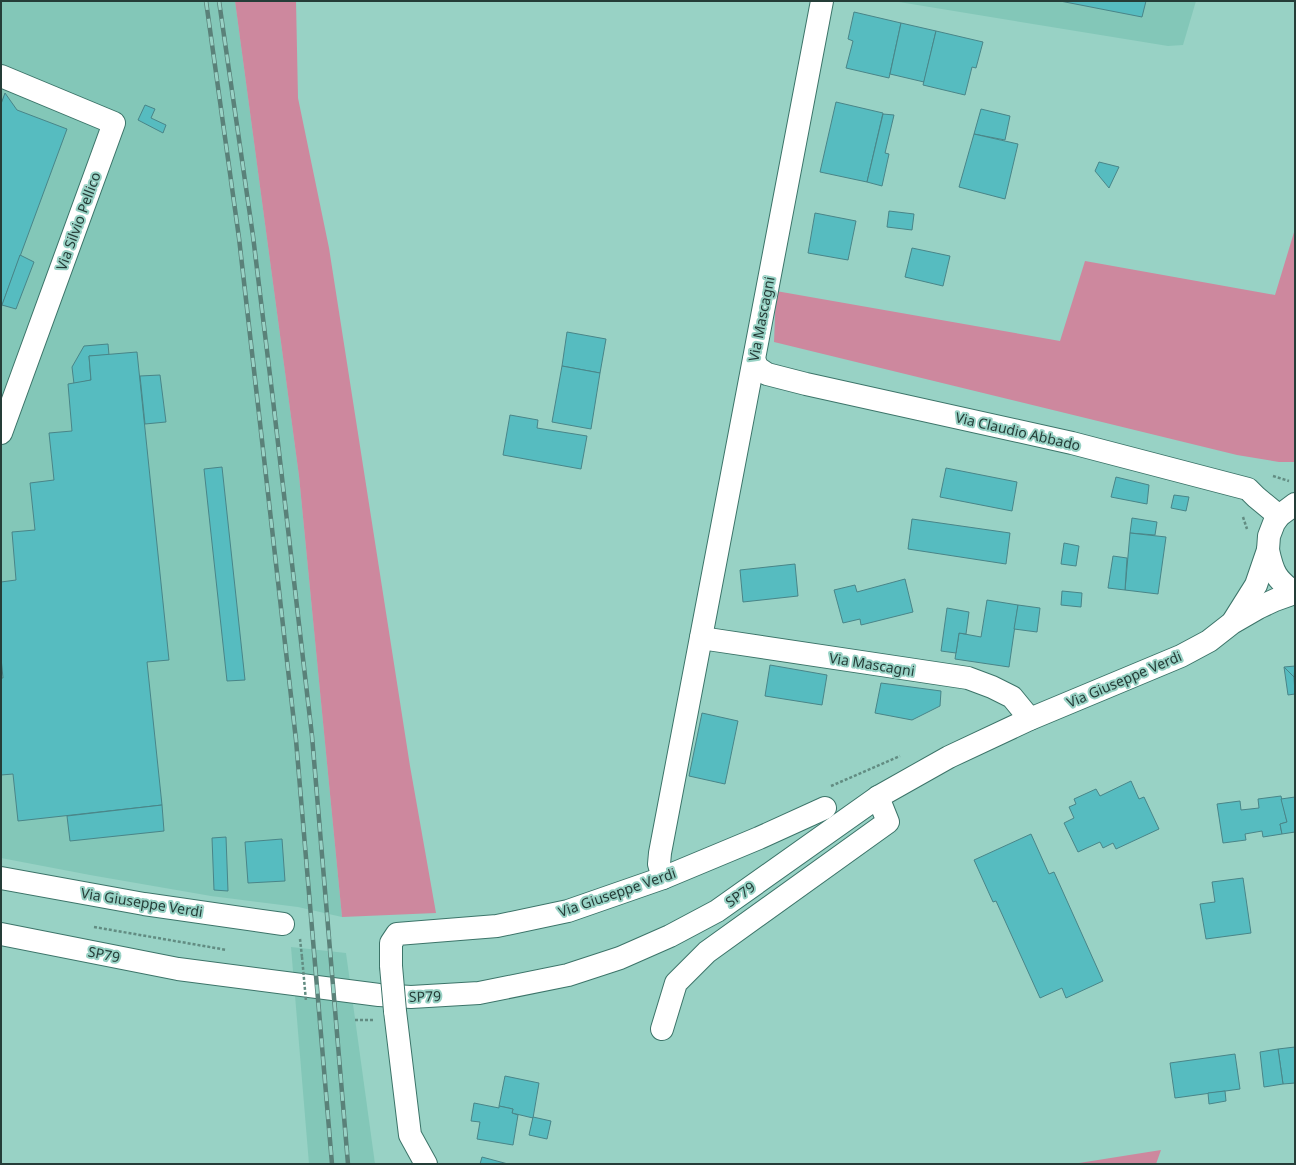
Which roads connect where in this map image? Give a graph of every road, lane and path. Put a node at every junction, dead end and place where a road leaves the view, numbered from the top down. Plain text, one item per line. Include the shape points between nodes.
1 (822, 1) edge
2 (1, 76) edge
3 (754, 360) junction
4 (1, 433) edge
5 (1273, 476) dead end
6 (1291, 482) dead end
7 (1287, 510) edge
8 (1242, 514) dead end
9 (1247, 532) dead end
10 (1268, 550) junction
11 (1295, 593) edge
12 (1232, 623) junction
13 (701, 638) junction
14 (1030, 719) junction
15 (878, 798) junction
16 (825, 808) dead end
17 (1, 878) edge
18 (663, 878) junction
19 (282, 924) dead end
20 (1, 934) edge
21 (302, 957) dead end
22 (306, 1001) dead end
23 (662, 1029) dead end
24 (426, 1164) edge

1 - 3 street, Via Mascagni
2 - 4 street, Via Silvio Pellico via 114,123
3 - 7 street, Via Claudio Abbado via 758,368 768,374 1072,443 1248,489 1256,497
3 - 13 street, Via Mascagni
5 - 6 path
7 - 10 street via 1269,536
8 - 9 path
10 - 11 street via 1272,568 1281,583
10 - 12 street via 1256,585
11 - 12 street, Via Giuseppe Verdi / SP79
12 - 14 street, Via Giuseppe Verdi / SP79 via 1209,641 1181,656
13 - 14 street, Via Mascagni via 968,678 1012,697
13 - 18 street, Via Mascagni via 660,853 659,864
14 - 15 street, Via Giuseppe Verdi / SP79 via 949,757
15 - 20 street, SP79 / SP79 via 716,911 670,936 620,958 568,975 479,993 404,997 285,984 178,969
15 - 23 street via 888,822 707,952 676,983
16 - 18 street, Via Giuseppe Verdi
17 - 19 street, Via Giuseppe Verdi via 144,904
18 - 24 street, Via Giuseppe Verdi, bridge via 568,911 497,926 397,934 391,943 391,966 410,1136
21 - 22 path, bridge

